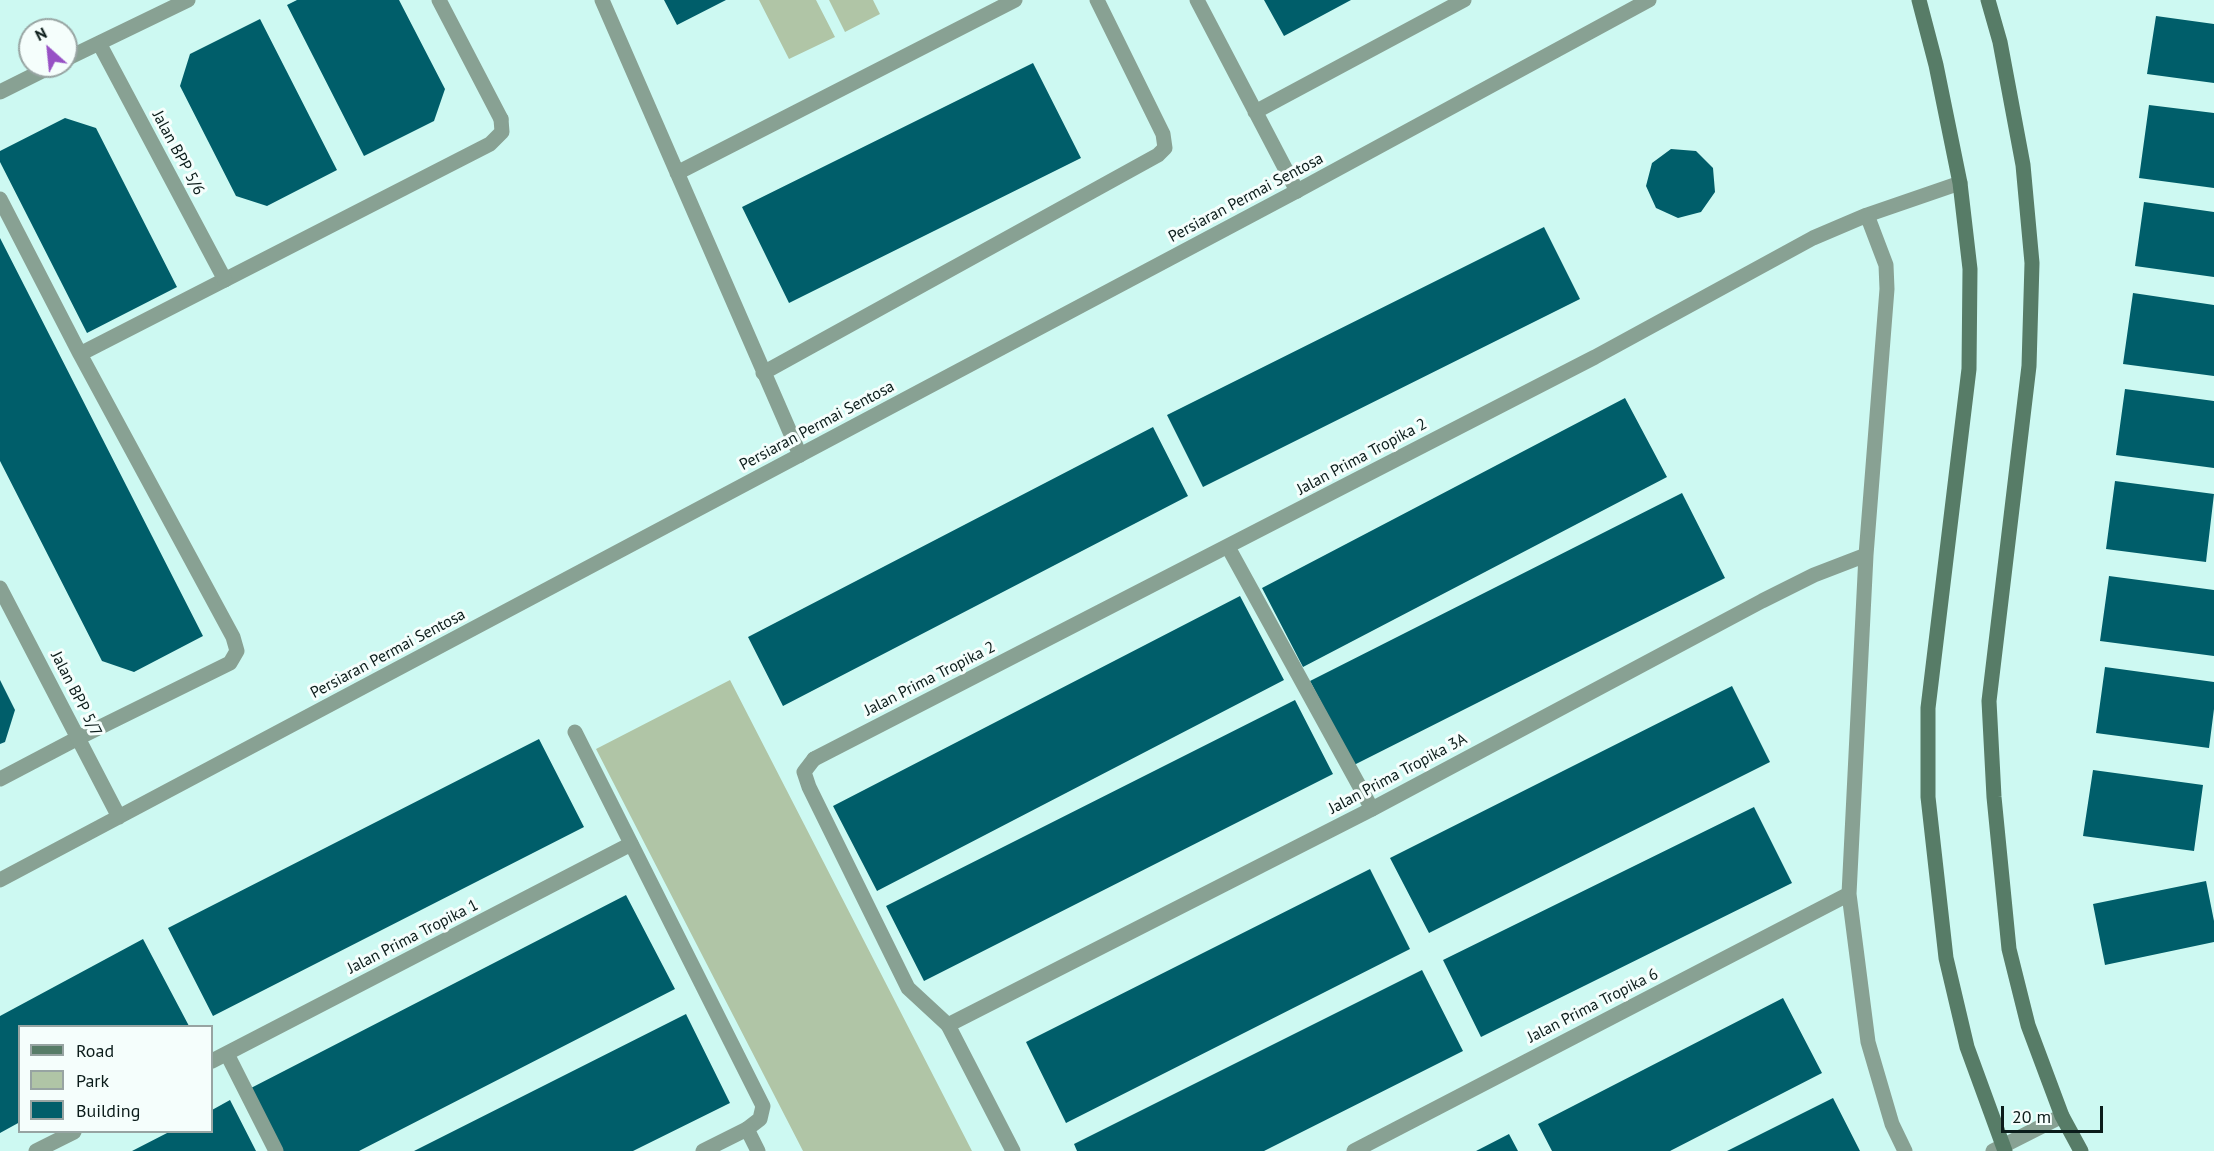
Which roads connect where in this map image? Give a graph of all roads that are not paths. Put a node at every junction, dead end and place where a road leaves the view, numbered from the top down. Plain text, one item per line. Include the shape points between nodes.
1 (188, 0) edge
2 (439, 0) edge
3 (602, 0) edge
4 (1016, 0) edge
5 (1097, 0) edge
6 (1197, 0) edge
7 (1464, 0) edge
8 (1649, 0) edge
9 (1919, 0) edge
10 (1988, 0) edge
11 (99, 43) junction
12 (78, 53) edge
13 (28, 78) edge
14 (0, 92) edge
15 (1255, 112) junction
16 (677, 173) junction
17 (1960, 183) junction
18 (1297, 191) junction
19 (0, 199) edge
20 (1867, 215) junction
21 (225, 280) junction
22 (80, 354) junction
23 (763, 373) junction
24 (800, 455) junction
25 (1228, 547) junction
26 (1866, 555) junction
27 (0, 588) edge
28 (575, 732) dead end
29 (78, 738) junction
30 (0, 779) edge
31 (1372, 809) junction
32 (119, 817) junction
33 (631, 844) junction
34 (0, 880) edge
35 (1849, 894) junction
36 (948, 1025) junction
37 (227, 1054) junction
38 (213, 1061) edge
39 (2062, 1116) junction
40 (747, 1129) junction
41 (70, 1133) edge
42 (2000, 1149) edge
43 (36, 1151) edge
44 (276, 1151) edge
45 (703, 1151) edge
46 (758, 1151) edge
47 (1013, 1151) edge
48 (1354, 1151) edge
49 (1905, 1151) edge
50 (2081, 1151) edge

1 - 11 street
2 - 21 street via 501,119 502,132 490,144
3 - 16 street
4 - 16 street
5 - 23 street via 1163,134 1165,148
6 - 15 street
7 - 15 street
8 - 18 street, Persiaran Permai Sentosa
9 - 17 street
10 - 39 street via 2000,42 2023,165 2032,263 2029,366 1989,701 1994,797 2009,949 2028,1025
11 - 12 street
11 - 21 street, Jalan BPP 5/6
13 - 14 street
15 - 18 street
16 - 23 street
17 - 20 street, Jalan Prima Tropika 2
17 - 42 street via 1970,269 1969,369 1928,708 1928,796 1946,958 1967,1047
18 - 24 street, Persiaran Permai Sentosa
19 - 22 street
20 - 25 street, Jalan Prima Tropika 2 via 1813,238 1595,357
20 - 26 street via 1886,265 1887,289
21 - 22 street
22 - 29 street via 233,637 237,651 230,663
23 - 24 street
24 - 32 street, Persiaran Permai Sentosa
25 - 31 street
25 - 36 street, Jalan Prima Tropika 2 via 814,759 804,772 908,988
26 - 31 street, Jalan Prima Tropika 3A via 1762,601
26 - 35 street
27 - 29 street, Jalan BPP 5/7
28 - 33 street
29 - 30 street
29 - 32 street, Jalan BPP 5/7
31 - 36 street, Jalan Prima Tropika 3A
32 - 34 street, Persiaran Permai Sentosa
33 - 37 street, Jalan Prima Tropika 1
33 - 40 street via 763,1106 760,1119
35 - 48 street, Jalan Prima Tropika 6
35 - 49 street via 1868,1042 1892,1124
36 - 47 street
37 - 38 street, Jalan Prima Tropika 1
37 - 44 street
39 - 42 street
39 - 50 street
40 - 45 street
40 - 46 street
41 - 43 street

